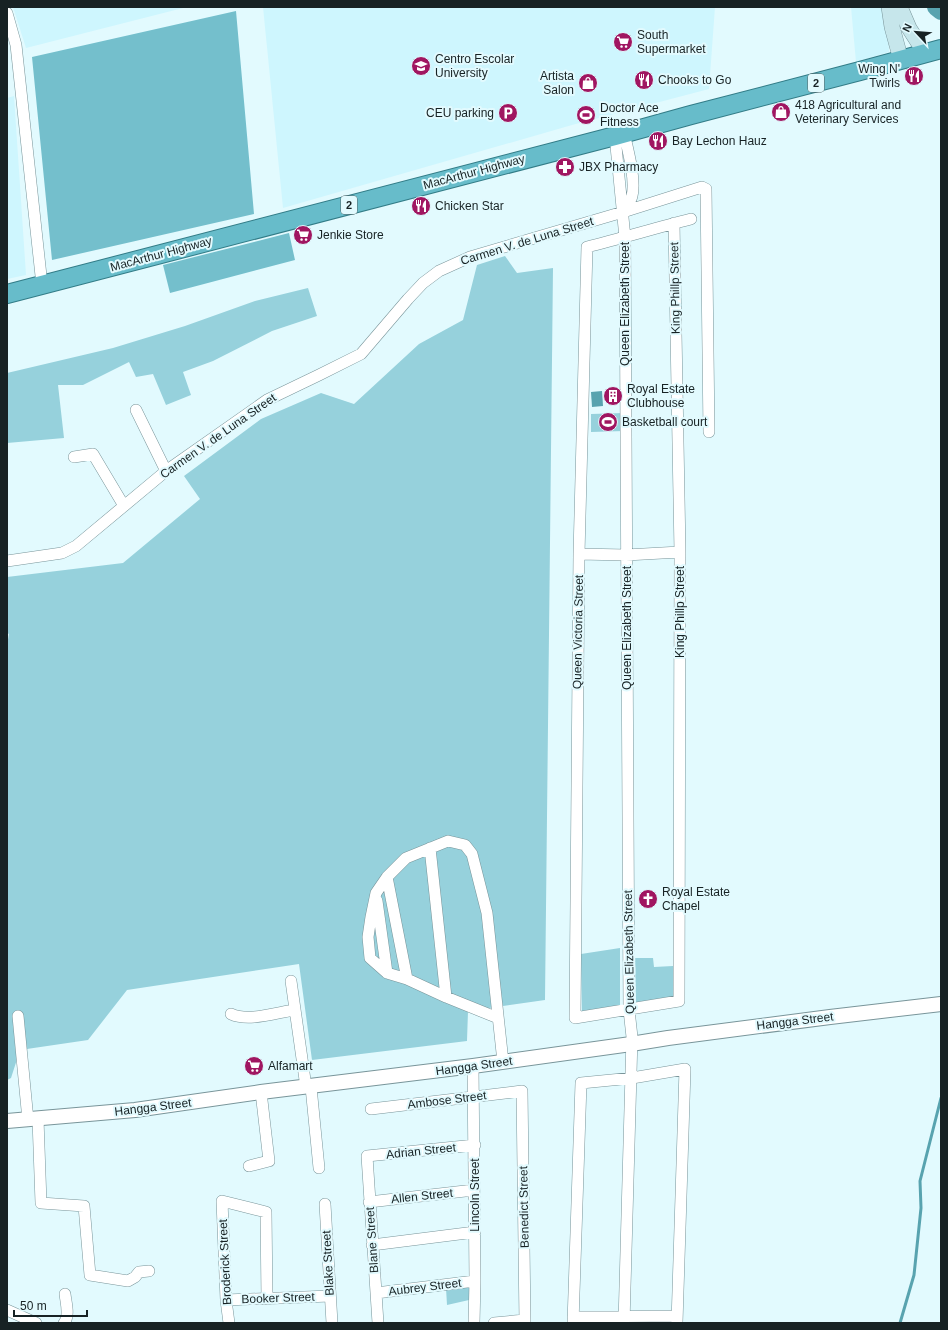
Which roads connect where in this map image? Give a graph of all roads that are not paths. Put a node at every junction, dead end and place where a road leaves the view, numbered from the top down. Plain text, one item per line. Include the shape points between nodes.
1 (889, 7) edge
2 (900, 7) edge
3 (7, 13) edge
4 (933, 51) edge
5 (901, 60) junction
6 (620, 135) junction
7 (631, 167) junction
8 (619, 170) junction
9 (623, 212) junction
10 (691, 219) dead end
11 (674, 223) junction
12 (625, 238) junction
13 (42, 284) junction
14 (7, 294) edge
15 (136, 410) dead end
16 (709, 432) dead end
17 (74, 457) dead end
18 (166, 471) junction
19 (124, 506) junction
20 (680, 552) junction
21 (579, 554) junction
22 (626, 555) junction
23 (7, 561) edge
24 (430, 848) junction
25 (387, 877) junction
26 (406, 979) junction
27 (291, 981) dead end
28 (446, 998) junction
29 (941, 1004) edge
30 (294, 1010) junction
31 (629, 1010) junction
32 (231, 1014) dead end
33 (18, 1016) dead end
34 (498, 1018) junction
35 (631, 1044) junction
36 (503, 1062) junction
37 (473, 1066) junction
38 (632, 1078) junction
39 (309, 1087) junction
40 (522, 1091) joint
41 (261, 1092) junction
42 (474, 1096) junction
43 (371, 1109) dead end
44 (33, 1120) junction
45 (7, 1121) edge
46 (475, 1145) junction
47 (367, 1156) joint
48 (249, 1166) dead end
49 (319, 1168) dead end
50 (474, 1190) junction
51 (369, 1202) junction
52 (325, 1204) dead end
53 (475, 1232) junction
54 (372, 1245) junction
55 (149, 1271) dead end
56 (475, 1281) junction
57 (376, 1293) junction
58 (65, 1294) dead end
59 (330, 1296) junction
60 (267, 1299) junction
61 (226, 1300) junction
62 (7, 1310) edge
63 (573, 1320) edge
64 (624, 1320) edge
65 (677, 1320) edge
66 (65, 1322) edge
67 (525, 1322) edge
68 (36, 1323) edge
69 (228, 1323) edge
70 (332, 1323) edge
71 (378, 1323) edge
72 (474, 1323) edge
73 (494, 1323) edge

1 - 5 main road
2 - 4 main road via 909,28
3 - 13 street via 16,45
4 - 5 highway, MacArthur Highway / 2
5 - 6 highway, MacArthur Highway / 2
6 - 7 street
6 - 8 street, Queen Elizabeth Street
6 - 13 highway, MacArthur Highway / 2
7 - 8 street
7 - 9 street via 632,198
8 - 9 street, Queen Elizabeth Street
9 - 12 street, Queen Elizabeth Street
9 - 16 street, Carmen V. de Luna Street via 702,187 706,189
9 - 18 street, Carmen V. de Luna Street via 470,257 439,271 422,284 361,354 267,400
10 - 11 street
11 - 12 street
11 - 20 street, King Phillp Street
12 - 21 street, Queen Victoria Street via 587,247
12 - 22 street, Queen Elizabeth Street
13 - 14 highway, MacArthur Highway / 2
15 - 18 street
17 - 19 street via 93,454
18 - 19 street, Carmen V. de Luna Street
19 - 23 street, Carmen V. de Luna Street via 76,546 62,553
20 - 22 street
20 - 31 street, King Phillp Street via 679,1001
21 - 22 street
21 - 31 street, Queen Victoria Street via 575,1018
22 - 31 street, Queen Elizabeth Street
24 - 25 street via 406,858
24 - 28 street
24 - 34 street via 448,842 465,845 472,854 487,913
25 - 26 street
25 - 26 street via 376,893 387,973
26 - 28 street
27 - 30 street
28 - 34 street
29 - 35 street, Hangga Street
30 - 32 street via 246,1018
30 - 39 street
31 - 35 street, Queen Elizabeth Street
33 - 44 street
34 - 36 street
35 - 36 street, Hangga Street
35 - 38 street, Queen Elizabeth Street
36 - 37 street, Hangga Street
37 - 39 street, Hangga Street
37 - 42 street, Lincoln Street
38 - 63 street via 581,1083
38 - 64 street, Queen Elizabeth Street
38 - 65 street via 685,1069
39 - 41 street, Hangga Street
39 - 49 street
40 - 42 street, Ambose Street
40 - 67 street, Benedict Street
41 - 44 street, Hangga Street via 135,1110
41 - 48 street via 269,1161
42 - 43 street, Ambose Street
42 - 46 street, Lincoln Street
44 - 45 street, Hangga Street
44 - 55 street via 41,1203 84,1206 90,1274 128,1281 139,1272
46 - 47 street, Adrian Street
46 - 50 street, Lincoln Street
47 - 51 street, Blane Street
50 - 51 street, Allen Street
50 - 53 street, Lincoln Street
51 - 54 street, Blane Street
52 - 59 street, Blake Street
53 - 54 street
53 - 56 street, Lincoln Street
54 - 57 street, Blane Street
56 - 57 street, Aubrey Street
56 - 72 street, Lincoln Street
57 - 71 street, Blane Street
58 - 66 street
59 - 60 street, Booker Street
59 - 70 street, Blake Street
60 - 61 street, Booker Street
60 - 61 street, Broderick Street via 266,1212 222,1201
61 - 69 street, Broderick Street
62 - 68 street
63 - 64 street
64 - 65 street
67 - 73 street

